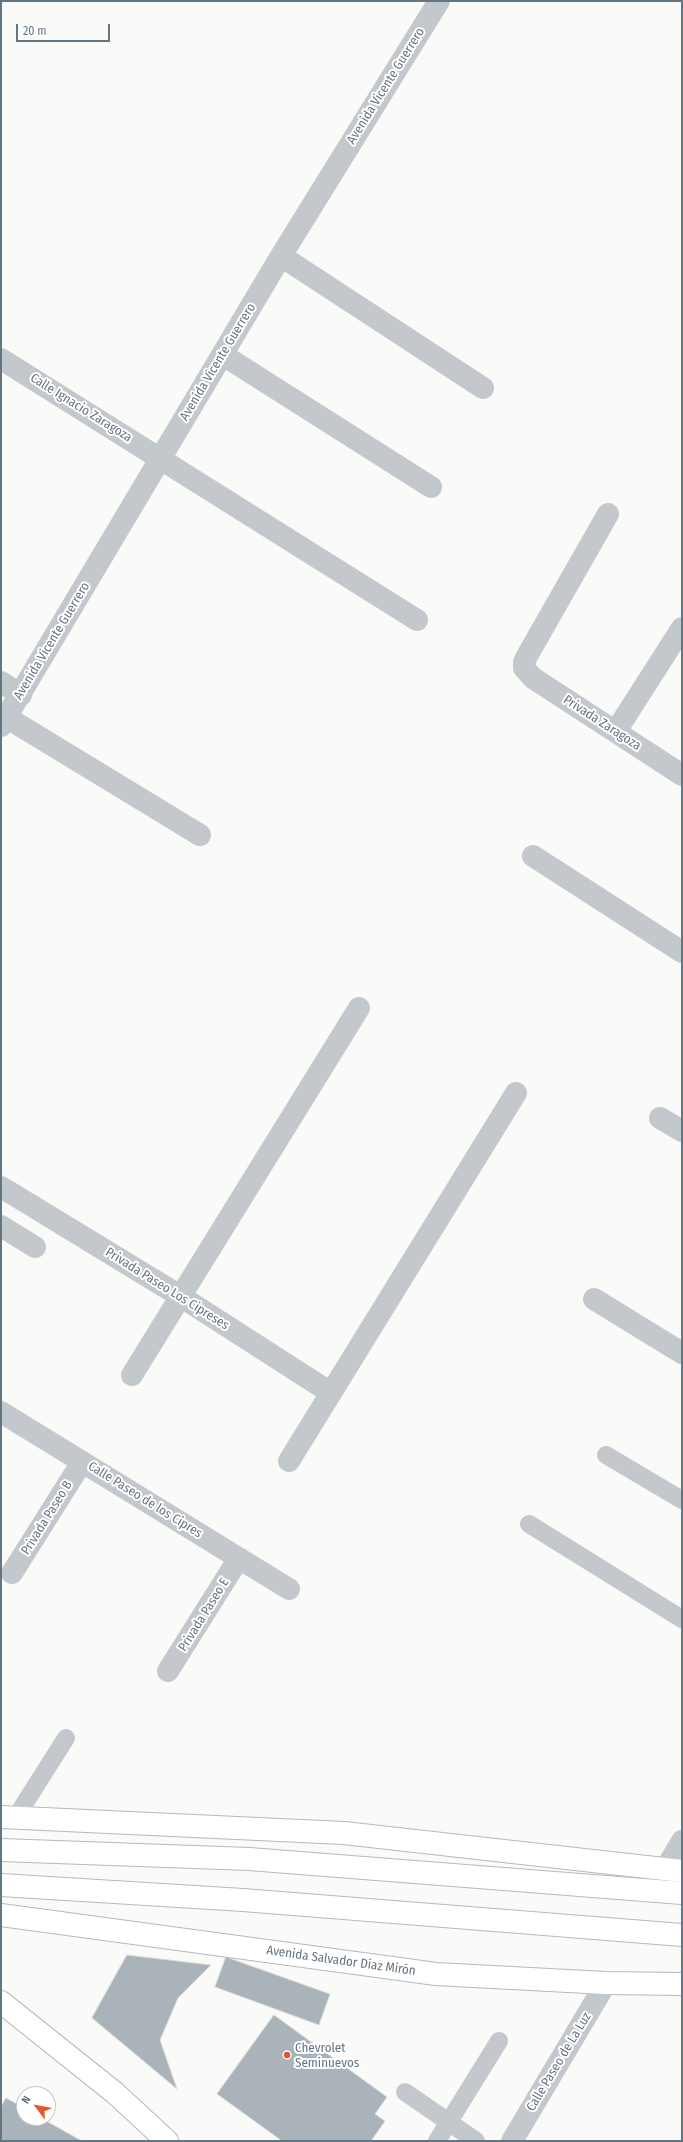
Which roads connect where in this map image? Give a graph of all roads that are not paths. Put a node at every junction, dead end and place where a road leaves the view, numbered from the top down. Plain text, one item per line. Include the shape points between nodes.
1 (439, 1) edge
2 (281, 256) junction
3 (223, 355) junction
4 (1, 359) edge
5 (483, 388) dead end
6 (161, 458) junction
7 (431, 487) dead end
8 (608, 514) dead end
9 (417, 620) dead end
10 (682, 628) edge
11 (1, 682) edge
12 (21, 695) junction
13 (4, 722) edge
14 (616, 731) junction
15 (682, 776) edge
16 (200, 835) dead end
17 (534, 856) dead end
18 (682, 952) edge
19 (359, 1008) dead end
20 (516, 1094) dead end
21 (660, 1118) dead end
22 (682, 1131) edge
23 (1, 1187) edge
24 (1, 1226) edge
25 (36, 1247) dead end
26 (180, 1296) junction
27 (594, 1298) dead end
28 (682, 1353) edge
29 (132, 1375) dead end
30 (331, 1393) junction
31 (1, 1412) edge
32 (606, 1455) dead end
33 (289, 1461) dead end
34 (82, 1462) junction
35 (682, 1500) edge
36 (529, 1524) dead end
37 (239, 1558) junction
38 (12, 1574) dead end
39 (289, 1589) dead end
40 (682, 1619) edge
41 (168, 1671) dead end
42 (66, 1738) dead end
43 (8, 1817) edge
44 (682, 1841) edge
45 (1, 1850) edge
46 (674, 1869) edge
47 (1, 1885) edge
48 (682, 1893) edge
49 (1, 1916) edge
50 (682, 1935) edge
51 (606, 1983) junction
52 (682, 1984) edge
53 (1, 2002) edge
54 (499, 2041) dead end
55 (405, 2092) dead end
56 (449, 2122) junction
57 (168, 2141) edge
58 (437, 2141) edge
59 (476, 2141) edge
60 (512, 2141) edge

1 - 2 street, Avenida Vicente Guerrero
2 - 3 street, Avenida Vicente Guerrero
2 - 5 street
3 - 6 street, Avenida Vicente Guerrero
3 - 7 street
4 - 6 street, Calle Ignacio Zaragoza
6 - 9 street, Calle Ignacio Zaragoza
6 - 12 street, Avenida Vicente Guerrero
8 - 14 street, Privada Zaragoza via 527,656 524,668 533,678
10 - 14 street
11 - 12 street
12 - 13 street, Avenida Vicente Guerrero
13 - 16 street
14 - 15 street, Privada Zaragoza
17 - 18 street
19 - 26 street
20 - 30 street
21 - 22 street
23 - 26 street, Privada Paseo Los Cipreses
24 - 25 street
26 - 29 street
26 - 30 street, Privada Paseo Los Cipreses
27 - 28 street
30 - 33 street
31 - 34 street, Calle Paseo de los Cipres
32 - 35 lane
34 - 37 street, Calle Paseo de los Cipres
34 - 38 street, Privada Paseo B
36 - 40 lane
37 - 39 street, Calle Paseo de los Cipres
37 - 41 street, Privada Paseo E
42 - 43 lane
43 - 46 main road via 344,1833
44 - 46 street
45 - 48 main road via 249,1860
47 - 50 main road via 243,1900
49 - 51 main road, Avenida Salvador Díaz Mirón via 436,1974
51 - 52 main road, Avenida Salvador Díaz Mirón
51 - 60 street, Calle Paseo de La Luz
53 - 57 main road via 115,2093
54 - 56 lane
55 - 56 lane
56 - 58 lane
56 - 59 lane

